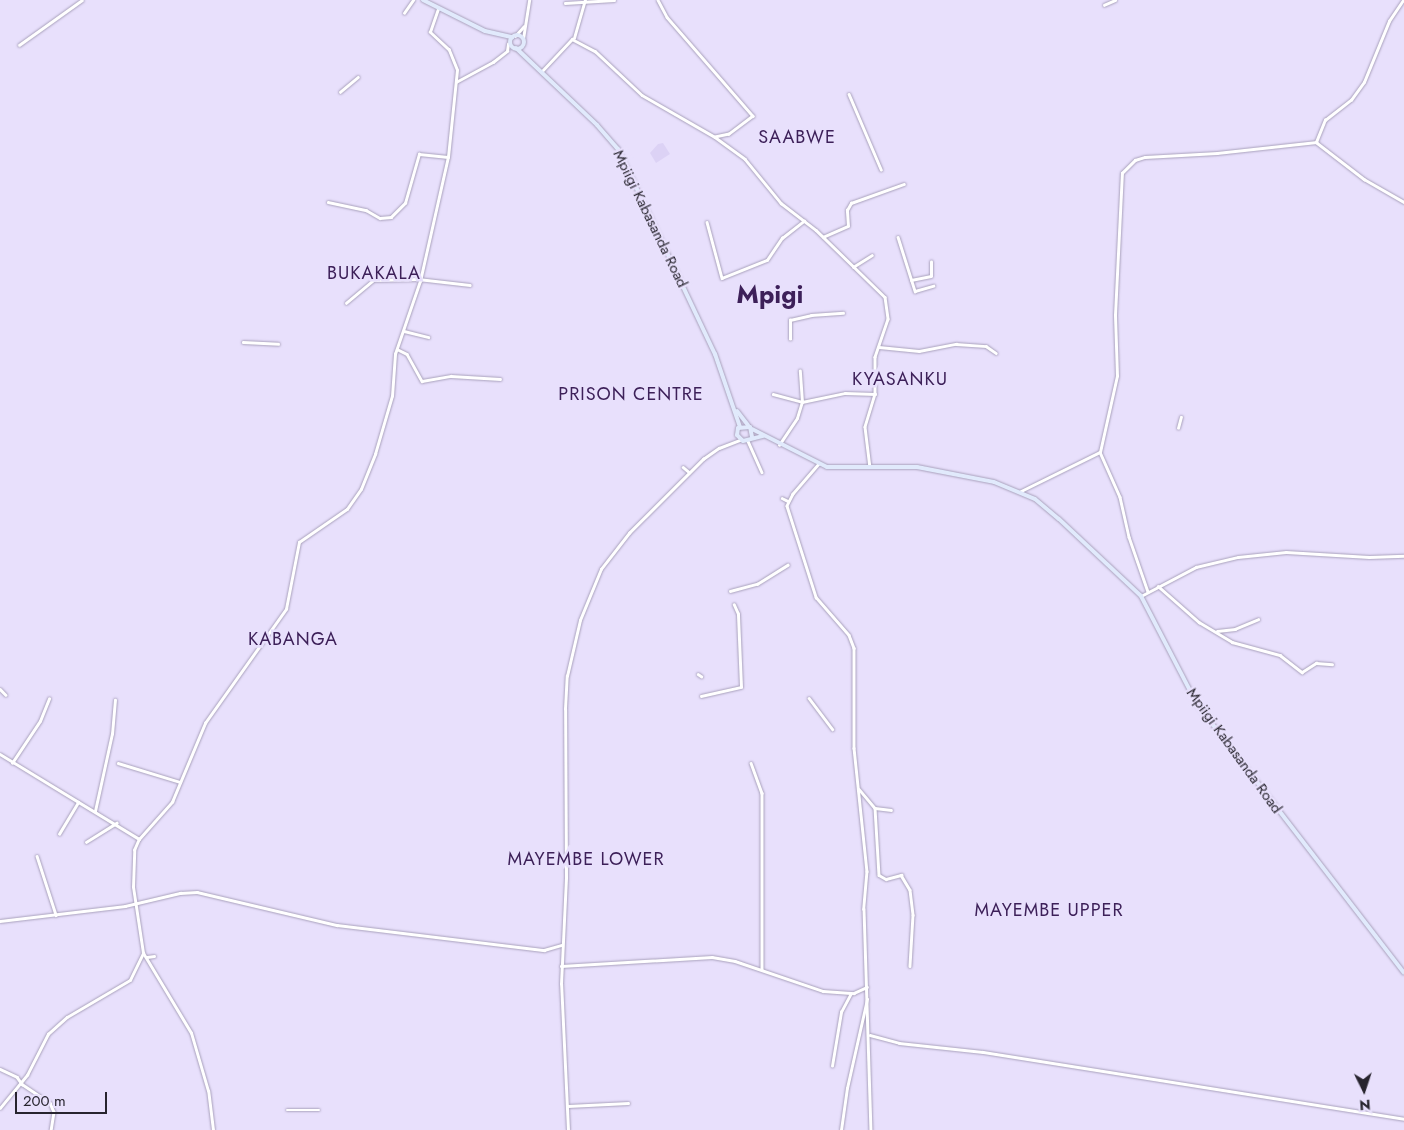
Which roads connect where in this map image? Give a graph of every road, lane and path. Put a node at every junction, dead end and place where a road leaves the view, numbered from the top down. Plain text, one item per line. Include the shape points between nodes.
1 (82, 0) edge
2 (413, 0) edge
3 (423, 0) edge
4 (528, 0) edge
5 (614, 0) edge
6 (658, 0) edge
7 (1115, 0) edge
8 (1403, 0) edge
9 (585, 2) edge
10 (565, 3) dead end
11 (1104, 5) dead end
12 (438, 9) junction
13 (404, 13) dead end
14 (525, 26) junction
15 (499, 36) junction
16 (513, 36) junction
17 (574, 38) junction
18 (523, 39) junction
19 (509, 44) junction
20 (19, 45) dead end
21 (523, 45) junction
22 (516, 48) junction
23 (526, 59) junction
24 (542, 71) junction
25 (358, 77) dead end
26 (456, 82) junction
27 (340, 92) dead end
28 (849, 94) dead end
29 (715, 137) junction
30 (1316, 142) junction
31 (448, 157) junction
32 (881, 170) dead end
33 (904, 184) dead end
34 (328, 202) dead end
35 (1404, 202) edge
36 (804, 221) junction
37 (707, 222) dead end
38 (823, 237) junction
39 (898, 237) dead end
40 (872, 255) dead end
41 (931, 262) dead end
42 (853, 267) junction
43 (911, 280) junction
44 (420, 281) junction
45 (470, 285) dead end
46 (933, 286) dead end
47 (346, 303) dead end
48 (843, 313) dead end
49 (404, 331) junction
50 (428, 337) dead end
51 (790, 339) dead end
52 (243, 342) dead end
53 (278, 344) dead end
54 (879, 347) junction
55 (397, 349) junction
56 (996, 353) dead end
57 (800, 371) dead end
58 (500, 379) dead end
59 (773, 394) dead end
60 (875, 394) junction
61 (802, 402) junction
62 (734, 407) junction
63 (1181, 416) dead end
64 (740, 427) junction
65 (751, 428) junction
66 (1178, 428) dead end
67 (737, 435) junction
68 (763, 436) junction
69 (752, 437) junction
70 (740, 440) junction
71 (748, 441) junction
72 (733, 443) junction
73 (779, 445) junction
74 (1100, 452) junction
75 (819, 464) junction
76 (870, 465) junction
77 (683, 467) dead end
78 (689, 472) junction
79 (762, 472) dead end
80 (1019, 492) junction
81 (782, 498) dead end
82 (788, 501) junction
83 (1404, 556) edge
84 (787, 565) dead end
85 (1158, 586) junction
86 (730, 591) dead end
87 (1148, 592) junction
88 (1141, 596) junction
89 (734, 605) dead end
90 (1258, 619) dead end
91 (1217, 631) junction
92 (1332, 664) dead end
93 (698, 674) dead end
94 (701, 676) dead end
95 (0, 688) edge
96 (6, 696) dead end
97 (701, 696) dead end
98 (809, 698) dead end
99 (48, 699) dead end
100 (115, 700) dead end
101 (832, 729) dead end
102 (0, 754) edge
103 (752, 762) dead end
104 (12, 763) junction
105 (118, 763) dead end
106 (180, 782) junction
107 (859, 789) junction
108 (78, 802) junction
109 (875, 808) junction
110 (891, 810) dead end
111 (95, 811) junction
112 (116, 823) junction
113 (59, 834) dead end
114 (139, 839) junction
115 (86, 842) dead end
116 (37, 856) dead end
117 (136, 903) junction
118 (56, 915) junction
119 (0, 922) edge
120 (561, 945) junction
121 (143, 953) junction
122 (154, 956) dead end
123 (147, 958) junction
124 (561, 966) junction
125 (910, 966) dead end
126 (762, 970) junction
127 (1404, 973) edge
128 (868, 986) junction
129 (851, 993) junction
130 (868, 997) junction
131 (870, 1035) junction
132 (832, 1066) dead end
133 (0, 1069) edge
134 (22, 1083) junction
135 (628, 1103) dead end
136 (567, 1106) junction
137 (0, 1108) edge
138 (287, 1110) dead end
139 (319, 1110) dead end
140 (1404, 1119) edge
141 (51, 1130) edge
142 (213, 1130) edge
143 (568, 1130) edge
144 (841, 1130) edge
145 (871, 1130) edge

1 - 20 street
2 - 13 street
3 - 12 main road
4 - 14 street
5 - 9 street
6 - 29 street via 667,17 753,116 729,134
7 - 11 street
8 - 30 street via 1389,21 1364,82 1351,100 1325,120
9 - 10 street
9 - 17 street
12 - 15 main road
12 - 26 street via 430,32 452,55
14 - 16 street
14 - 18 street
15 - 16 main road
15 - 19 main road
16 - 18 main road
16 - 19 main road
17 - 24 street
17 - 29 street via 595,51 642,95
18 - 21 main road
19 - 22 main road
19 - 26 street via 507,51 493,62
21 - 22 main road
21 - 23 main road
22 - 23 main road, Mpiigi Kabasanda Road
23 - 24 main road, Mpiigi Kabasanda Road
24 - 62 main road, Mpiigi Kabasanda Road via 618,149 715,354
25 - 27 street
26 - 31 street
28 - 32 street
29 - 36 street via 745,159 781,203
30 - 35 street via 1364,179
30 - 74 street via 1304,146 1145,157 1135,160 1122,173 1115,315 1117,376
31 - 34 street via 419,154 405,203 391,217 380,218 366,210
31 - 44 street
33 - 38 street via 851,203 847,210 848,226
36 - 37 street via 782,238 767,260 722,278
36 - 38 street
38 - 42 street
39 - 43 street
40 - 42 street
41 - 43 street via 932,276
42 - 54 street via 885,297 888,319
43 - 46 street via 915,291
44 - 45 street
44 - 47 street via 373,280
44 - 49 street
48 - 51 street via 790,320
49 - 50 street
49 - 55 street
52 - 53 street
54 - 56 street via 919,350 956,344 986,346
54 - 60 street via 875,361
55 - 58 street via 408,354 422,380 451,376
55 - 106 street via 386,422 361,489 347,509 299,542 286,609 205,724
57 - 61 street
59 - 61 street
60 - 61 street via 845,393
60 - 76 street via 865,427
61 - 73 street
62 - 64 main road, Mpiigi Kabasanda Road
62 - 65 main road, Mpiigi Kabasanda Road
63 - 66 street
64 - 65 main road
64 - 67 main road
65 - 68 main road, Mpiigi Kabasanda Road
65 - 69 main road
67 - 70 main road
67 - 72 street
68 - 69 main road
68 - 73 main road, Mpiigi Kabasanda Road
69 - 71 main road
70 - 71 main road
70 - 72 street
71 - 79 street
72 - 78 street via 719,448
73 - 75 main road, Mpiigi Kabasanda Road
74 - 80 street
74 - 87 street via 1120,497 1129,537
75 - 76 main road, Mpiigi Kabasanda Road via 841,468
75 - 82 street
76 - 80 main road, Mpiigi Kabasanda Road via 917,467 966,475
77 - 78 street
78 - 120 street via 608,557 588,595 580,620 566,688 566,878
80 - 88 main road, Mpiigi Kabasanda Road via 1035,499 1070,528
81 - 82 street
82 - 107 street via 816,597 849,635 854,648 854,748
83 - 85 street via 1271,552 1206,564
84 - 86 street via 757,584
85 - 87 street
85 - 91 street via 1199,622
87 - 88 street
88 - 127 main road, Mpiigi Kabasanda Road via 1197,704
89 - 97 street via 739,619 741,687
90 - 91 street via 1235,629
91 - 92 street via 1232,642 1280,655 1302,672 1316,663
93 - 94 street
95 - 96 street
98 - 101 street
99 - 104 street via 40,721
100 - 111 street via 112,734
102 - 104 street
103 - 126 street via 762,793
104 - 108 street
105 - 106 street
106 - 114 street via 172,802
107 - 109 street
107 - 128 street via 867,871 864,909
108 - 111 street
108 - 113 street
109 - 110 street
109 - 125 street via 879,875 886,879 901,875 910,890 913,915
111 - 112 street
112 - 114 street
112 - 115 street
114 - 117 street via 133,860
116 - 118 street
117 - 118 street
117 - 120 street via 197,892 337,925 544,950
117 - 121 street
118 - 119 street
120 - 124 street
121 - 123 street
121 - 134 street via 130,980 67,1017 48,1034
122 - 123 street
123 - 142 street via 191,1033 208,1091
124 - 126 street via 702,957 735,961
124 - 136 street
126 - 129 street via 822,991
128 - 129 street
128 - 130 street
129 - 132 street via 841,1012
130 - 131 street
130 - 144 street
131 - 140 street via 900,1043 983,1052
131 - 145 street
133 - 134 street
134 - 137 street
134 - 141 street via 54,1109
135 - 136 street
136 - 143 street
138 - 139 street

